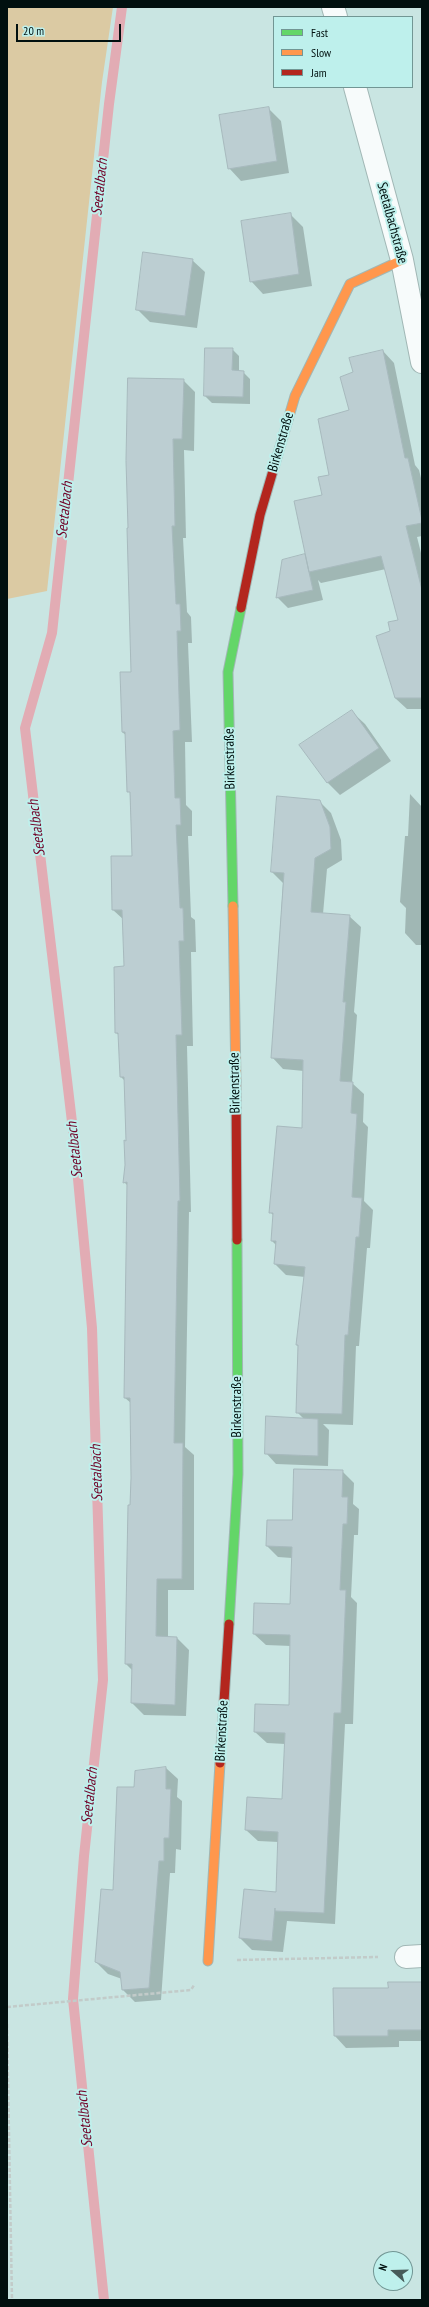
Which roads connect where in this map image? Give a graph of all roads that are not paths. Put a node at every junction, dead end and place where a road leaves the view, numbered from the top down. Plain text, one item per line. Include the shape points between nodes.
1 (355, 88) edge
2 (402, 260) junction
3 (422, 362) edge
4 (208, 1961) road end

1 - 2 street, Seetalbachstraße
2 - 3 street, Seetalbachstraße
2 - 4 street, Birkenstraße via 350,284 295,396 260,515 228,672 236,1082 238,1474

